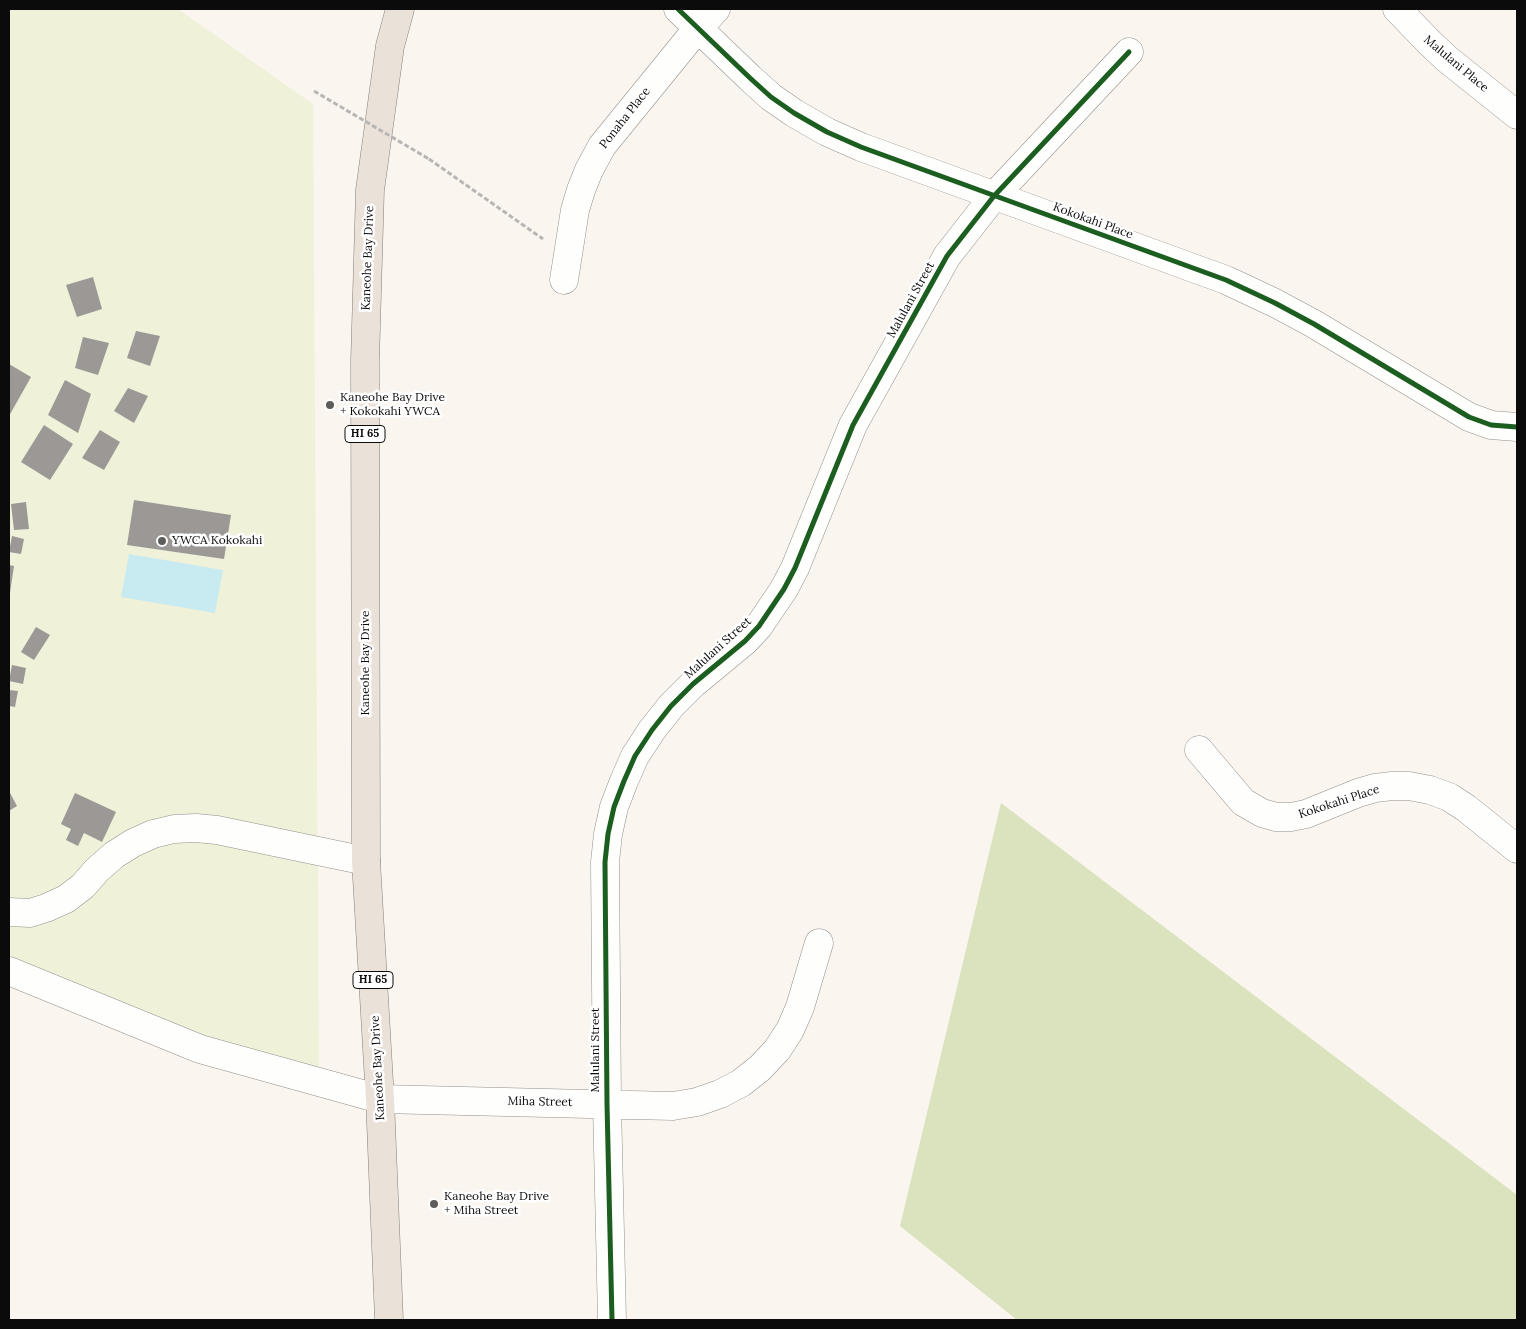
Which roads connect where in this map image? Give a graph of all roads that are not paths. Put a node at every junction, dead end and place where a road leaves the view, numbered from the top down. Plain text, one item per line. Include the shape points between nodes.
1 (400, 9) edge
2 (678, 9) edge
3 (1397, 9) edge
4 (707, 18) edge
5 (1129, 52) dead end
6 (1517, 115) edge
7 (994, 196) junction
8 (566, 268) road end
9 (1517, 427) edge
10 (1199, 750) dead end
11 (1517, 849) edge
12 (366, 862) junction
13 (9, 912) edge
14 (819, 943) dead end
15 (9, 972) edge
16 (380, 1099) junction
17 (607, 1104) junction
18 (389, 1320) edge
19 (612, 1320) edge

1 - 12 main road, Kaneohe Bay Drive / HI 65 via 390,46 370,190 365,361
2 - 4 street, Kokokahi Place
3 - 6 street, Malulani Place via 1447,59
4 - 7 street, Kokokahi Place via 750,78 794,114 861,147
4 - 8 street, Ponaha Place via 602,146 589,170 575,210
5 - 7 street, Malulani Street
7 - 9 street, Kokokahi Place via 1226,280 1314,324 1469,417 1491,425
7 - 17 street, Malulani Street via 947,256 853,425 795,568 772,609 745,641 671,706 635,756 624,781 612,816 605,862
10 - 11 street, Kokokahi Place via 1239,799 1262,813 1291,817 1375,788 1409,786 1448,797
12 - 13 street via 217,830 174,830 153,834 133,843 97,870 83,886 46,908 30,913
12 - 16 main road, Kaneohe Bay Drive / HI 65
14 - 17 street, Miha Street via 790,1030 777,1050 741,1083 697,1102 673,1106
15 - 16 street, Miha Street via 200,1049
16 - 17 street, Miha Street
16 - 18 main road, Kaneohe Bay Drive / HI 65
17 - 19 street, Malulani Street

